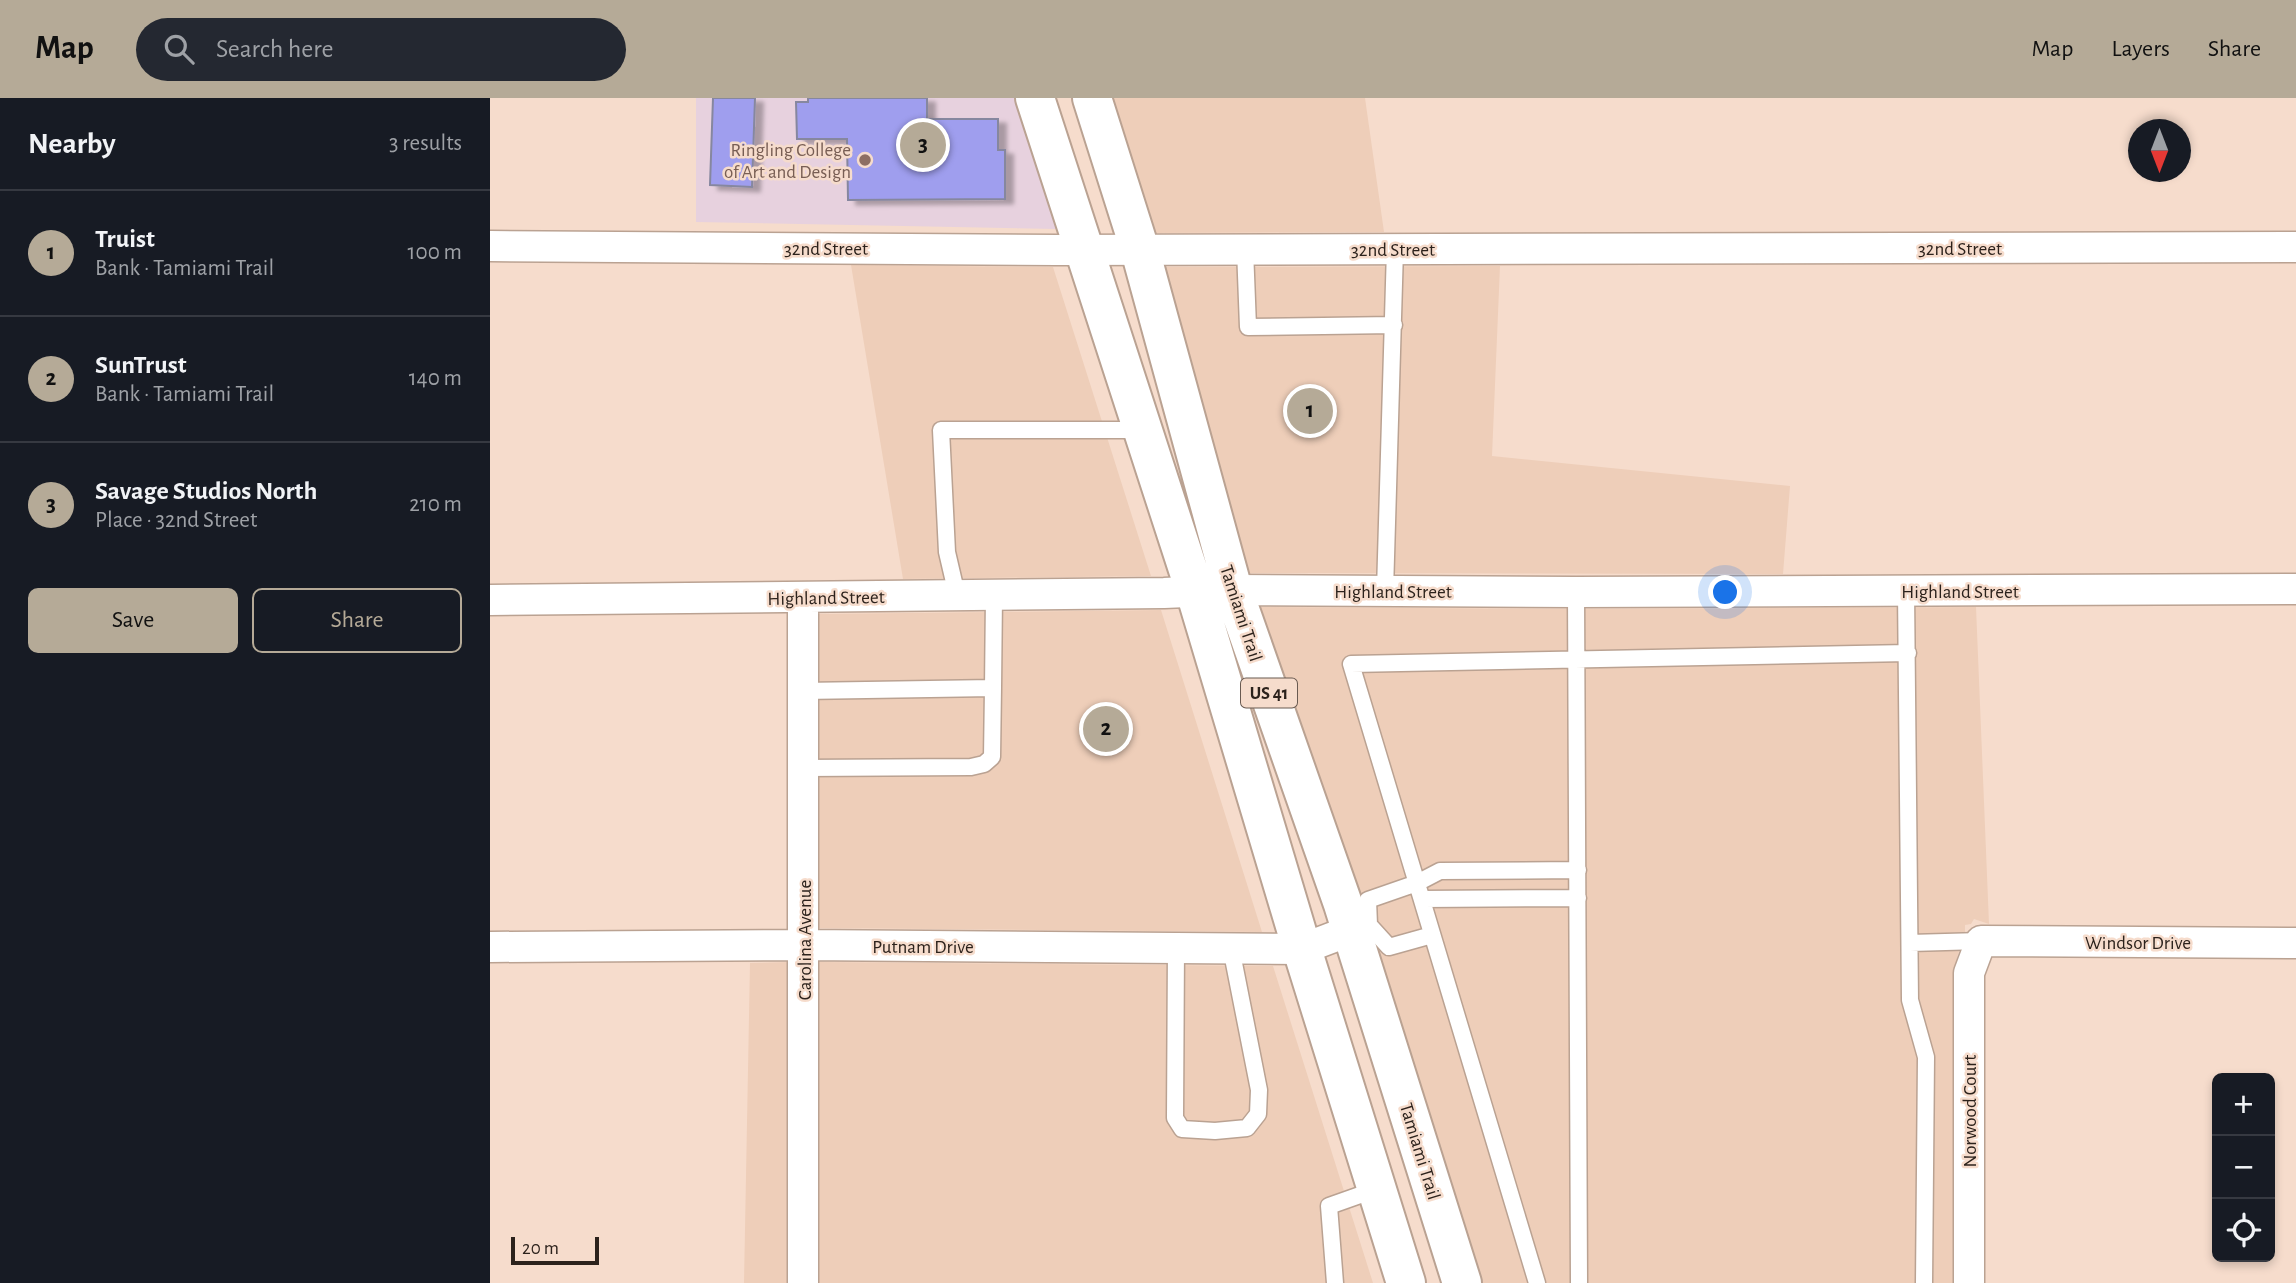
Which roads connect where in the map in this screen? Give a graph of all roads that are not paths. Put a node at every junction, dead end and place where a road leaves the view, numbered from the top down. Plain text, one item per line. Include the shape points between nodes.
1 (1035, 98) edge
2 (1092, 98) edge
3 (490, 246) edge
4 (2296, 247) edge
5 (1245, 249) junction
6 (1395, 249) junction
7 (1083, 250) junction
8 (1140, 250) junction
9 (1394, 325) junction
10 (1142, 430) junction
11 (2296, 589) edge
12 (1233, 590) junction
13 (1195, 591) junction
14 (1385, 591) junction
15 (1906, 591) junction
16 (1576, 592) junction
17 (957, 595) junction
18 (994, 595) junction
19 (803, 597) junction
20 (490, 600) edge
21 (1908, 653) junction
22 (1578, 660) junction
23 (993, 688) junction
24 (803, 691) junction
25 (803, 768) junction
26 (1578, 870) junction
27 (1417, 883) junction
28 (1578, 898) junction
29 (1423, 899) junction
30 (1360, 928) junction
31 (1432, 935) junction
32 (1980, 942) junction
33 (1910, 943) junction
34 (2296, 943) edge
35 (804, 945) junction
36 (490, 947) edge
37 (1176, 948) junction
38 (1231, 948) junction
39 (1302, 949) junction
40 (1377, 1189) junction
41 (803, 1283) edge
42 (1335, 1283) edge
43 (1406, 1283) edge
44 (1462, 1283) edge
45 (1537, 1283) edge
46 (1579, 1283) edge
47 (1924, 1283) edge
48 (1969, 1283) edge

1 - 7 main road, Tamiami Trail / US 41
2 - 8 main road, Tamiami Trail / US 41
3 - 7 street, 32nd Street
4 - 6 street, 32nd Street
5 - 6 street, 32nd Street
5 - 8 street, 32nd Street
5 - 9 lane via 1248,327
6 - 9 lane
7 - 8 street, 32nd Street
7 - 10 main road, Tamiami Trail / US 41
8 - 12 main road, Tamiami Trail / US 41
9 - 14 lane
10 - 13 main road, Tamiami Trail / US 41
10 - 17 lane via 941,430 947,552
11 - 15 street, Highland Street
12 - 13 street, Highland Street
12 - 14 street, Highland Street
12 - 30 main road, Tamiami Trail / US 41
13 - 18 street, Highland Street
13 - 39 main road, Tamiami Trail / US 41
14 - 16 street, Highland Street
15 - 16 street, Highland Street
15 - 21 lane
16 - 22 lane
17 - 18 street, Highland Street
17 - 19 street, Highland Street
18 - 23 lane
19 - 20 street, Highland Street
19 - 24 street, Carolina Avenue
21 - 22 lane
21 - 33 lane
22 - 26 lane
22 - 27 lane via 1351,664
23 - 24 lane
23 - 25 lane via 992,757 984,764
24 - 25 street, Carolina Avenue
25 - 35 street, Carolina Avenue
26 - 27 lane via 1440,871
26 - 28 lane
27 - 29 lane
27 - 30 lane via 1368,900
28 - 29 lane
28 - 46 lane
29 - 31 lane
30 - 31 lane via 1389,947
30 - 39 street, Putnam Drive
30 - 44 main road, Tamiami Trail / US 41
31 - 45 lane
32 - 33 lane
32 - 34 street, Windsor Drive
32 - 48 street, Norwood Court via 1969,973
33 - 47 lane via 1910,1000 1926,1057
35 - 36 street, Putnam Drive
35 - 37 street, Putnam Drive
35 - 41 street, Carolina Avenue
37 - 38 street, Putnam Drive
37 - 38 lane via 1175,1118 1182,1129 1215,1131 1247,1128 1258,1114 1259,1090
38 - 39 street, Putnam Drive
39 - 40 main road, Tamiami Trail / US 41
40 - 42 lane via 1329,1206
40 - 43 main road, Tamiami Trail / US 41

